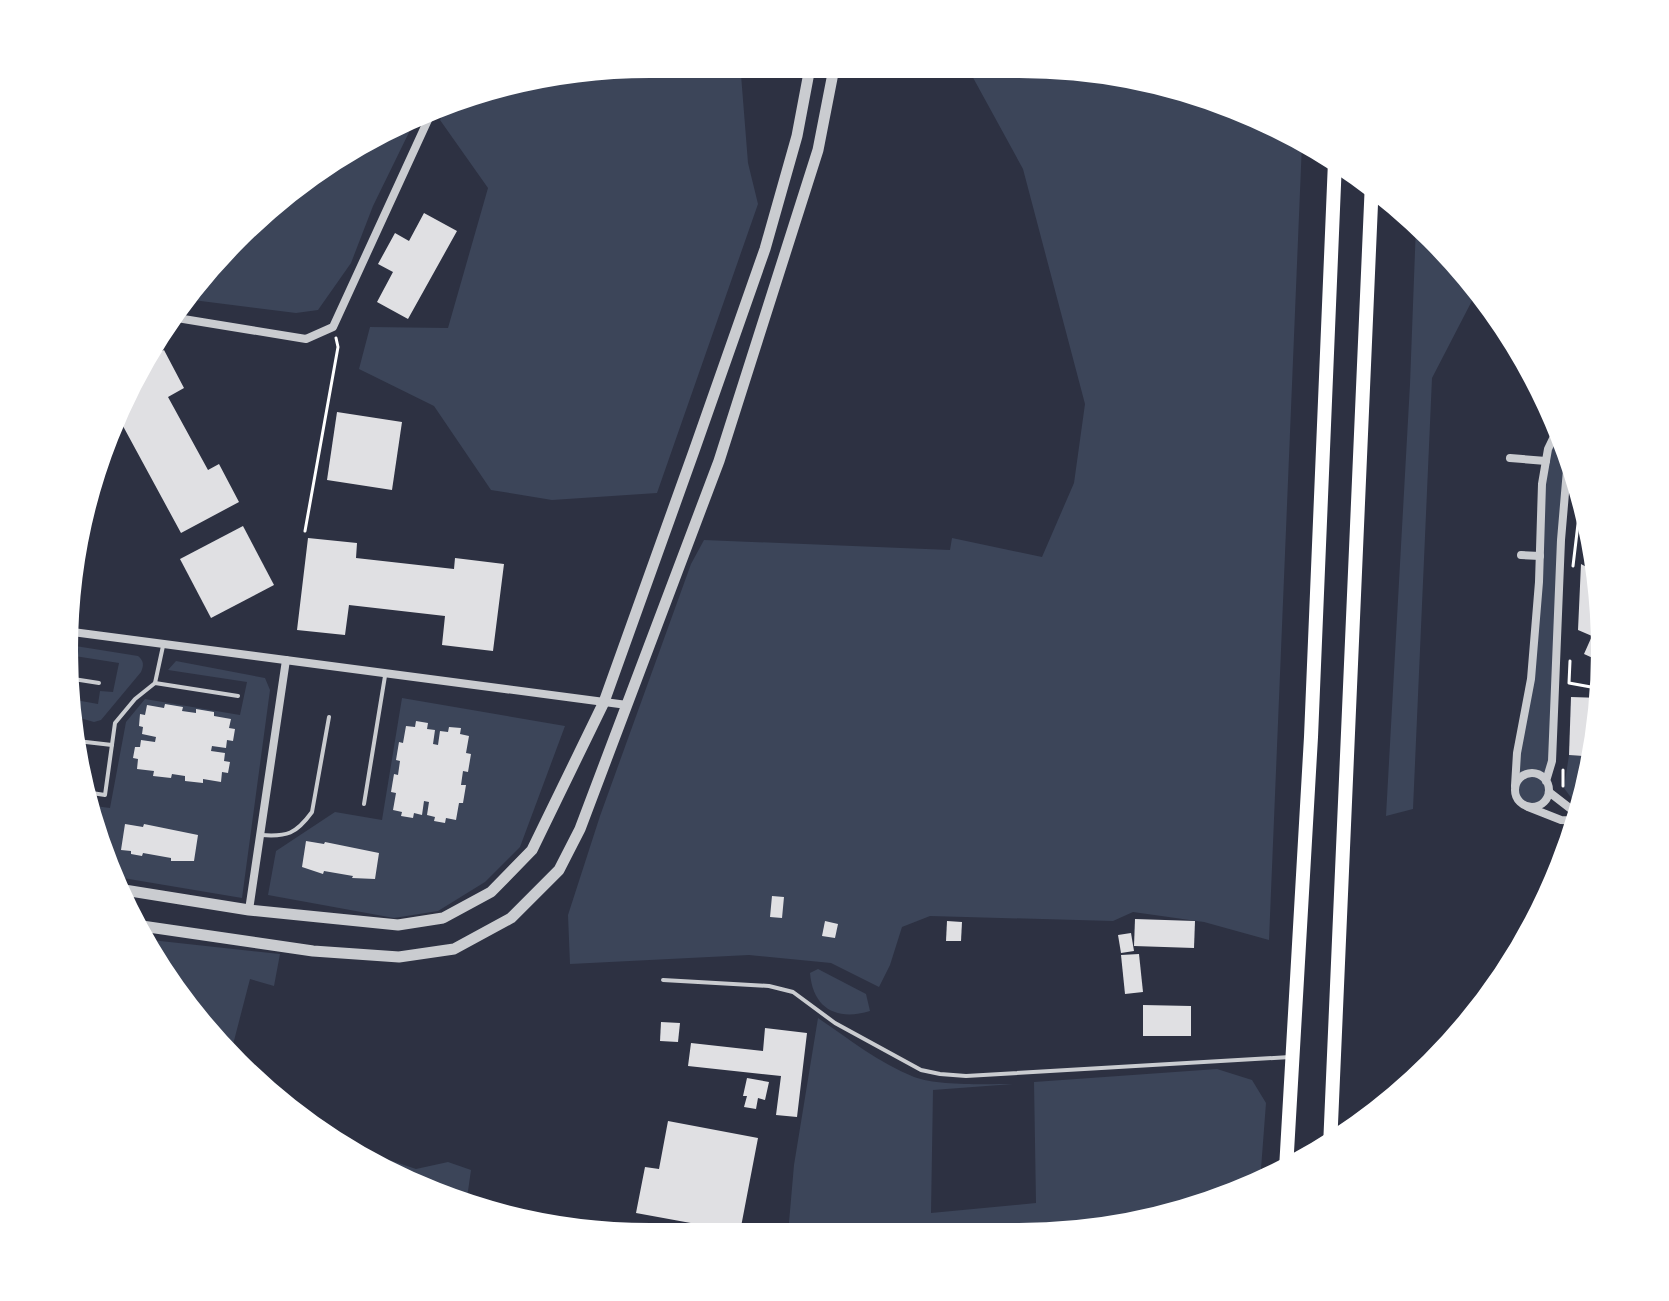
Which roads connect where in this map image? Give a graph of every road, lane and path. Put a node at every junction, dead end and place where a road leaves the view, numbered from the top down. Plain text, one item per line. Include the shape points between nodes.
1 (808, 76) edge
2 (832, 76) edge
3 (427, 122) edge
4 (1335, 171) edge
5 (1371, 198) edge
6 (182, 319) edge
7 (333, 327) junction
8 (1552, 440) edge
9 (1510, 458) dead end
10 (1546, 461) junction
11 (1566, 478) edge
12 (1578, 523) edge
13 (305, 531) dead end
14 (1521, 555) dead end
15 (1540, 556) junction
16 (1573, 566) dead end
17 (76, 633) edge
18 (164, 644) junction
19 (1570, 654) dead end
20 (286, 660) junction
21 (386, 673) junction
22 (77, 680) edge
23 (99, 683) dead end
24 (155, 683) junction
25 (1592, 687) edge
26 (238, 696) dead end
27 (604, 702) junction
28 (627, 705) junction
29 (329, 717) dead end
30 (84, 742) edge
31 (112, 745) junction
32 (1546, 781) junction
33 (1515, 786) junction
34 (1549, 792) junction
35 (95, 793) edge
36 (364, 804) dead end
37 (1524, 804) junction
38 (1570, 810) edge
39 (1568, 818) edge
40 (260, 834) junction
41 (129, 891) edge
42 (249, 910) junction
43 (147, 927) edge
44 (663, 980) dead end
45 (1293, 1057) junction
46 (1331, 1133) edge
47 (1287, 1159) edge

1 - 27 street via 765,249
2 - 28 street via 818,150 768,312 719,461
3 - 7 street
4 - 45 highway
5 - 46 highway
6 - 7 street via 306,339
7 - 13 path via 338,347
8 - 10 street
9 - 10 street
10 - 15 street
11 - 32 street via 1552,761
12 - 16 path
14 - 15 street
15 - 33 street via 1531,679
17 - 18 street
18 - 20 street
18 - 24 lane
19 - 25 path via 1569,683
20 - 21 street
20 - 40 street
21 - 27 street
21 - 36 lane
22 - 23 lane
24 - 26 lane
24 - 31 lane via 115,723
27 - 28 street
27 - 42 street via 532,850 491,892 443,918 398,925
28 - 43 street via 559,870 511,918 454,949 399,957 342,953
29 - 40 lane via 312,812 293,832
30 - 31 lane
31 - 35 lane via 105,795
32 - 33 street via 1532,773
32 - 34 street
33 - 37 street via 1516,797
34 - 37 street via 1539,805
34 - 38 street
37 - 39 street via 1546,815
40 - 42 street
41 - 42 street
44 - 45 lane via 793,992 835,1023 921,1070 940,1074
45 - 47 highway

